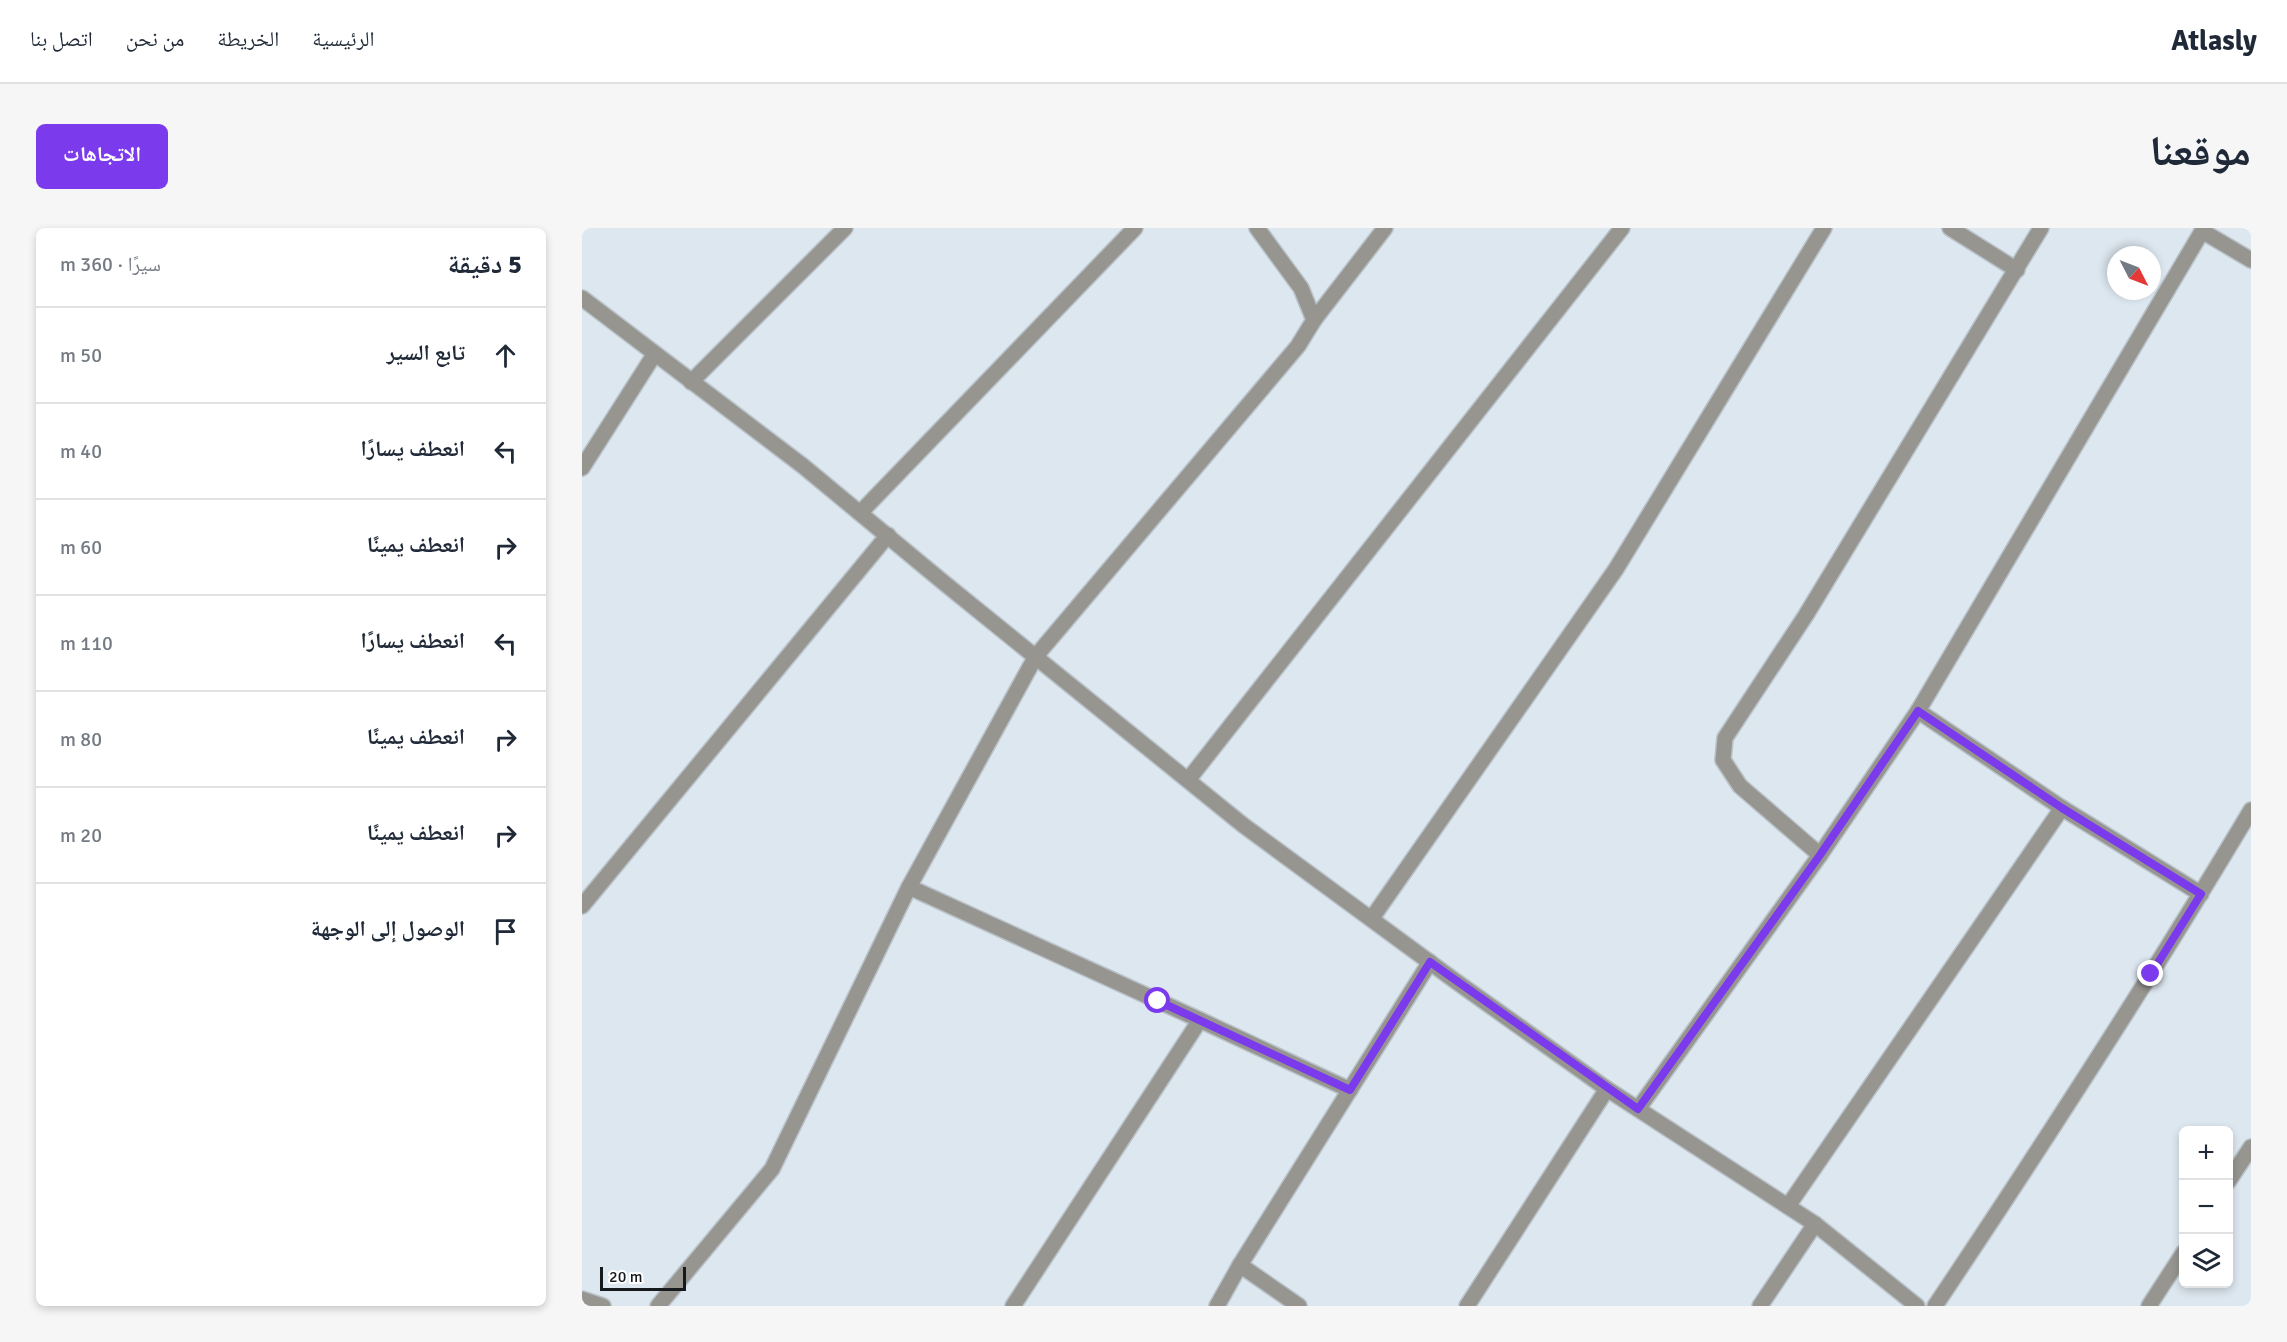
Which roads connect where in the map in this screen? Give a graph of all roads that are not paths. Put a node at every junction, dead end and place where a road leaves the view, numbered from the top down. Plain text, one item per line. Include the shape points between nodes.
1 (844, 228) edge
2 (1135, 228) edge
3 (1257, 228) edge
4 (1385, 228) edge
5 (1622, 228) edge
6 (1824, 228) edge
7 (1950, 228) edge
8 (2041, 228) edge
9 (2203, 230) edge
10 (2251, 260) edge
11 (2017, 270) junction
12 (582, 298) edge
13 (1314, 320) junction
14 (654, 355) junction
15 (692, 382) junction
16 (582, 468) edge
17 (860, 513) junction
18 (888, 535) junction
19 (1036, 656) junction
20 (1918, 711) junction
21 (1188, 780) junction
22 (2062, 808) junction
23 (2251, 810) edge
24 (1820, 855) junction
25 (909, 887) junction
26 (2201, 894) junction
27 (582, 906) edge
28 (1372, 918) junction
29 (1430, 962) junction
30 (1200, 1020) junction
31 (1607, 1089) junction
32 (1350, 1090) junction
33 (1638, 1109) junction
34 (2251, 1147) edge
35 (2230, 1180) edge
36 (1788, 1206) junction
37 (1815, 1224) junction
38 (2179, 1260) edge
39 (1240, 1265) junction
40 (582, 1299) edge
41 (603, 1306) edge
42 (658, 1306) edge
43 (1013, 1306) edge
44 (1216, 1306) edge
45 (1299, 1306) edge
46 (1467, 1306) edge
47 (1761, 1306) edge
48 (1917, 1306) edge
49 (1935, 1306) edge
50 (2149, 1306) edge

1 - 15 street
2 - 17 street
3 - 13 street via 1301,288
4 - 13 street
5 - 21 street
6 - 28 street via 1616,569
7 - 11 street
8 - 11 street
9 - 10 street
9 - 20 street
11 - 24 street via 1806,615 1725,738 1723,760 1740,786
12 - 14 street
13 - 19 street via 1291,355
14 - 15 street
14 - 16 street
15 - 17 street
17 - 18 street
18 - 19 street
18 - 27 street
19 - 21 street
19 - 25 street
20 - 22 street
20 - 24 street
21 - 28 street
22 - 26 street
22 - 36 street
23 - 26 street
24 - 33 street
25 - 30 street
25 - 42 street via 772,1169
26 - 49 street
28 - 29 street
29 - 31 street
29 - 32 street
30 - 32 street
30 - 43 street
31 - 33 street
31 - 46 street
32 - 39 street
33 - 36 street
34 - 35 street
36 - 37 street
37 - 47 street
37 - 48 street
38 - 50 street
39 - 44 street
39 - 45 street
40 - 41 street

